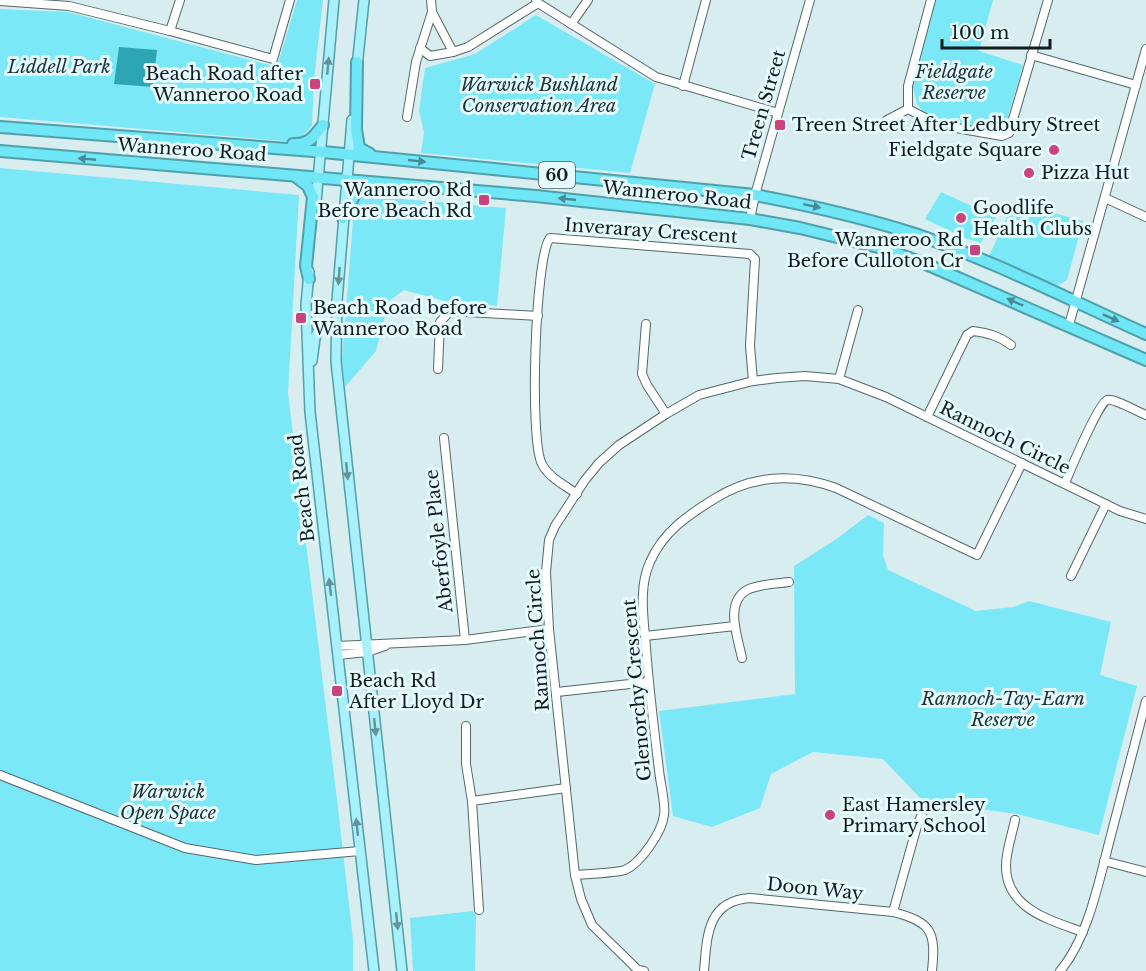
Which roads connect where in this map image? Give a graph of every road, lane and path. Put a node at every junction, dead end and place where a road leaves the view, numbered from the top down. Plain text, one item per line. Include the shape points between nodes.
1 (180, 0) edge
2 (290, 0) edge
3 (334, 0) edge
4 (364, 0) edge
5 (431, 0) edge
6 (588, 0) edge
7 (706, 0) edge
8 (810, 0) edge
9 (931, 0) edge
10 (1048, 0) edge
11 (0, 1) edge
12 (537, 2) edge
13 (70, 3) edge
14 (432, 12) junction
15 (571, 24) junction
16 (171, 31) junction
17 (420, 48) junction
18 (1146, 49) edge
19 (453, 52) junction
20 (1032, 55) junction
21 (357, 62) junction
22 (1136, 85) junction
23 (684, 86) junction
24 (908, 109) junction
25 (778, 113) junction
26 (407, 117) dead end
27 (887, 120) dead end
28 (323, 125) junction
29 (0, 127) edge
30 (182, 141) junction
31 (0, 151) edge
32 (321, 152) junction
33 (349, 154) junction
34 (376, 157) junction
35 (292, 174) junction
36 (318, 176) junction
37 (347, 178) junction
38 (446, 187) junction
39 (754, 195) junction
40 (1105, 198) junction
41 (1146, 217) edge
42 (343, 218) junction
43 (750, 219) junction
44 (309, 279) junction
45 (1076, 303) junction
46 (858, 310) dead end
47 (538, 316) junction
48 (646, 324) dead end
49 (1069, 326) junction
50 (336, 330) junction
51 (1146, 334) edge
52 (1011, 345) dead end
53 (1146, 360) edge
54 (438, 369) dead end
55 (839, 379) junction
56 (753, 381) junction
57 (308, 384) junction
58 (666, 414) junction
59 (1146, 415) edge
60 (927, 417) junction
61 (444, 438) dead end
62 (1022, 463) junction
63 (1065, 483) junction
64 (577, 494) junction
65 (1106, 504) junction
66 (1146, 519) edge
67 (1071, 576) dead end
68 (789, 582) dead end
69 (735, 626) junction
70 (549, 628) junction
71 (645, 636) junction
72 (465, 640) junction
73 (367, 648) junction
74 (338, 650) junction
75 (742, 658) dead end
76 (648, 682) junction
77 (557, 692) junction
78 (1146, 701) edge
79 (466, 726) dead end
80 (0, 775) edge
81 (566, 788) junction
82 (472, 801) junction
83 (924, 809) dead end
84 (1015, 820) dead end
85 (360, 850) junction
86 (1104, 861) junction
87 (1146, 872) edge
88 (575, 875) junction
89 (480, 910) dead end
90 (893, 912) junction
91 (1083, 932) junction
92 (374, 971) edge
93 (402, 971) edge
94 (644, 971) edge
95 (704, 971) edge
96 (932, 971) edge
97 (1060, 971) edge

1 - 16 street
2 - 16 street via 273,59
28 -> 3 main road, Beach Road
4 - 21 main road
5 - 14 street
6 - 15 street
7 - 23 street
8 - 25 street, Treen Street
9 - 24 street via 909,86
10 - 20 street
11 - 13 street
12 - 15 street
12 - 19 street via 468,47
13 - 16 street
14 - 17 street
14 - 19 street
15 - 23 street via 656,77
17 - 19 street via 430,56
17 - 26 street
18 - 22 street
20 - 22 street
20 - 24 street via 1009,133 1002,136 939,125
21 - 33 main road
21 - 34 highway via 359,148
22 - 40 street
23 - 25 street
24 - 27 street
25 - 39 street, Treen Street
28 - 30 highway via 303,144
28 - 32 main road, Beach Road
29 - 30 highway, Wanneroo Road / 60
30 - 32 highway, Wanneroo Road / 60
35 -> 31 highway, Wanneroo Road / 60
32 - 33 highway, Wanneroo Road / 60
32 - 36 main road, Beach Road
33 - 34 highway, Wanneroo Road / 60
33 - 37 main road
34 -> 39 highway, Wanneroo Road / 60
35 - 36 highway, Wanneroo Road / 60
35 - 44 highway via 308,186 313,197 306,266
36 - 37 highway, Wanneroo Road / 60
36 - 44 main road, Beach Road
37 - 38 highway, Wanneroo Road / 60
37 - 42 main road
38 - 42 highway via 360,189
43 -> 38 highway, Wanneroo Road / 60
39 - 43 street, Treen Street
39 -> 45 highway, Wanneroo Road / 60 via 824,209 916,235 1005,269
40 - 41 street
40 - 45 street
42 -> 50 main road
49 -> 43 highway, Wanneroo Road / 60 via 878,247
44 - 57 main road, Beach Road
45 - 49 street
45 -> 51 highway, Wanneroo Road / 60
46 - 55 street
47 - 54 street via 450,310 440,322
47 - 56 street, Inveraray Crescent via 544,250 550,238 750,254 755,259 750,346
47 - 64 street, Inveraray Crescent via 534,400 538,450 546,470
48 - 58 street via 642,374
49 - 53 highway, Wanneroo Road / 60
50 - 57 main road via 324,327 316,333
50 -> 73 main road via 336,361
52 - 60 street via 988,333 973,331 967,335
55 - 56 street, Rannoch Circle via 805,376
55 - 60 street, Rannoch Circle
56 - 58 street, Rannoch Circle via 699,395
74 -> 57 main road, Beach Road
58 - 64 street, Rannoch Circle via 609,453
59 - 63 street via 1114,401 1104,401
60 - 62 street, Rannoch Circle
61 - 72 street, Aberfoyle Place
62 - 63 street, Rannoch Circle
62 - 71 street, Glenorchy Crescent via 977,555 817,481 793,477 765,479 719,495 688,516 663,540 651,560 644,580
63 - 65 street, Rannoch Circle
64 - 70 street, Rannoch Circle via 549,540
65 - 66 street, Rannoch Circle
65 - 67 street
68 - 69 street via 746,591 734,606
69 - 71 street
69 - 75 street
70 - 72 street
70 - 77 street, Rannoch Circle
71 - 76 street, Glenorchy Crescent
72 - 73 street
73 - 74 street
73 -> 93 main road
85 -> 74 main road, Beach Road
76 - 77 street
76 - 88 street, Glenorchy Crescent via 664,815 652,846 626,870
77 - 81 street, Rannoch Circle
78 - 86 street
79 - 82 street via 466,764
80 - 85 street via 184,848 255,860
81 - 82 street
81 - 88 street, Rannoch Circle
82 - 89 street
83 - 90 street
84 - 91 street via 1006,867 1012,891 1036,914
85 - 92 main road, Beach Road
86 - 87 street
86 - 91 street
88 - 94 street, Rannoch Circle via 592,925 638,970
90 - 95 street, Doon Way via 750,897 734,900 721,907 712,921
90 - 96 street, Doon Way via 912,917 925,926 933,940
91 - 97 street

